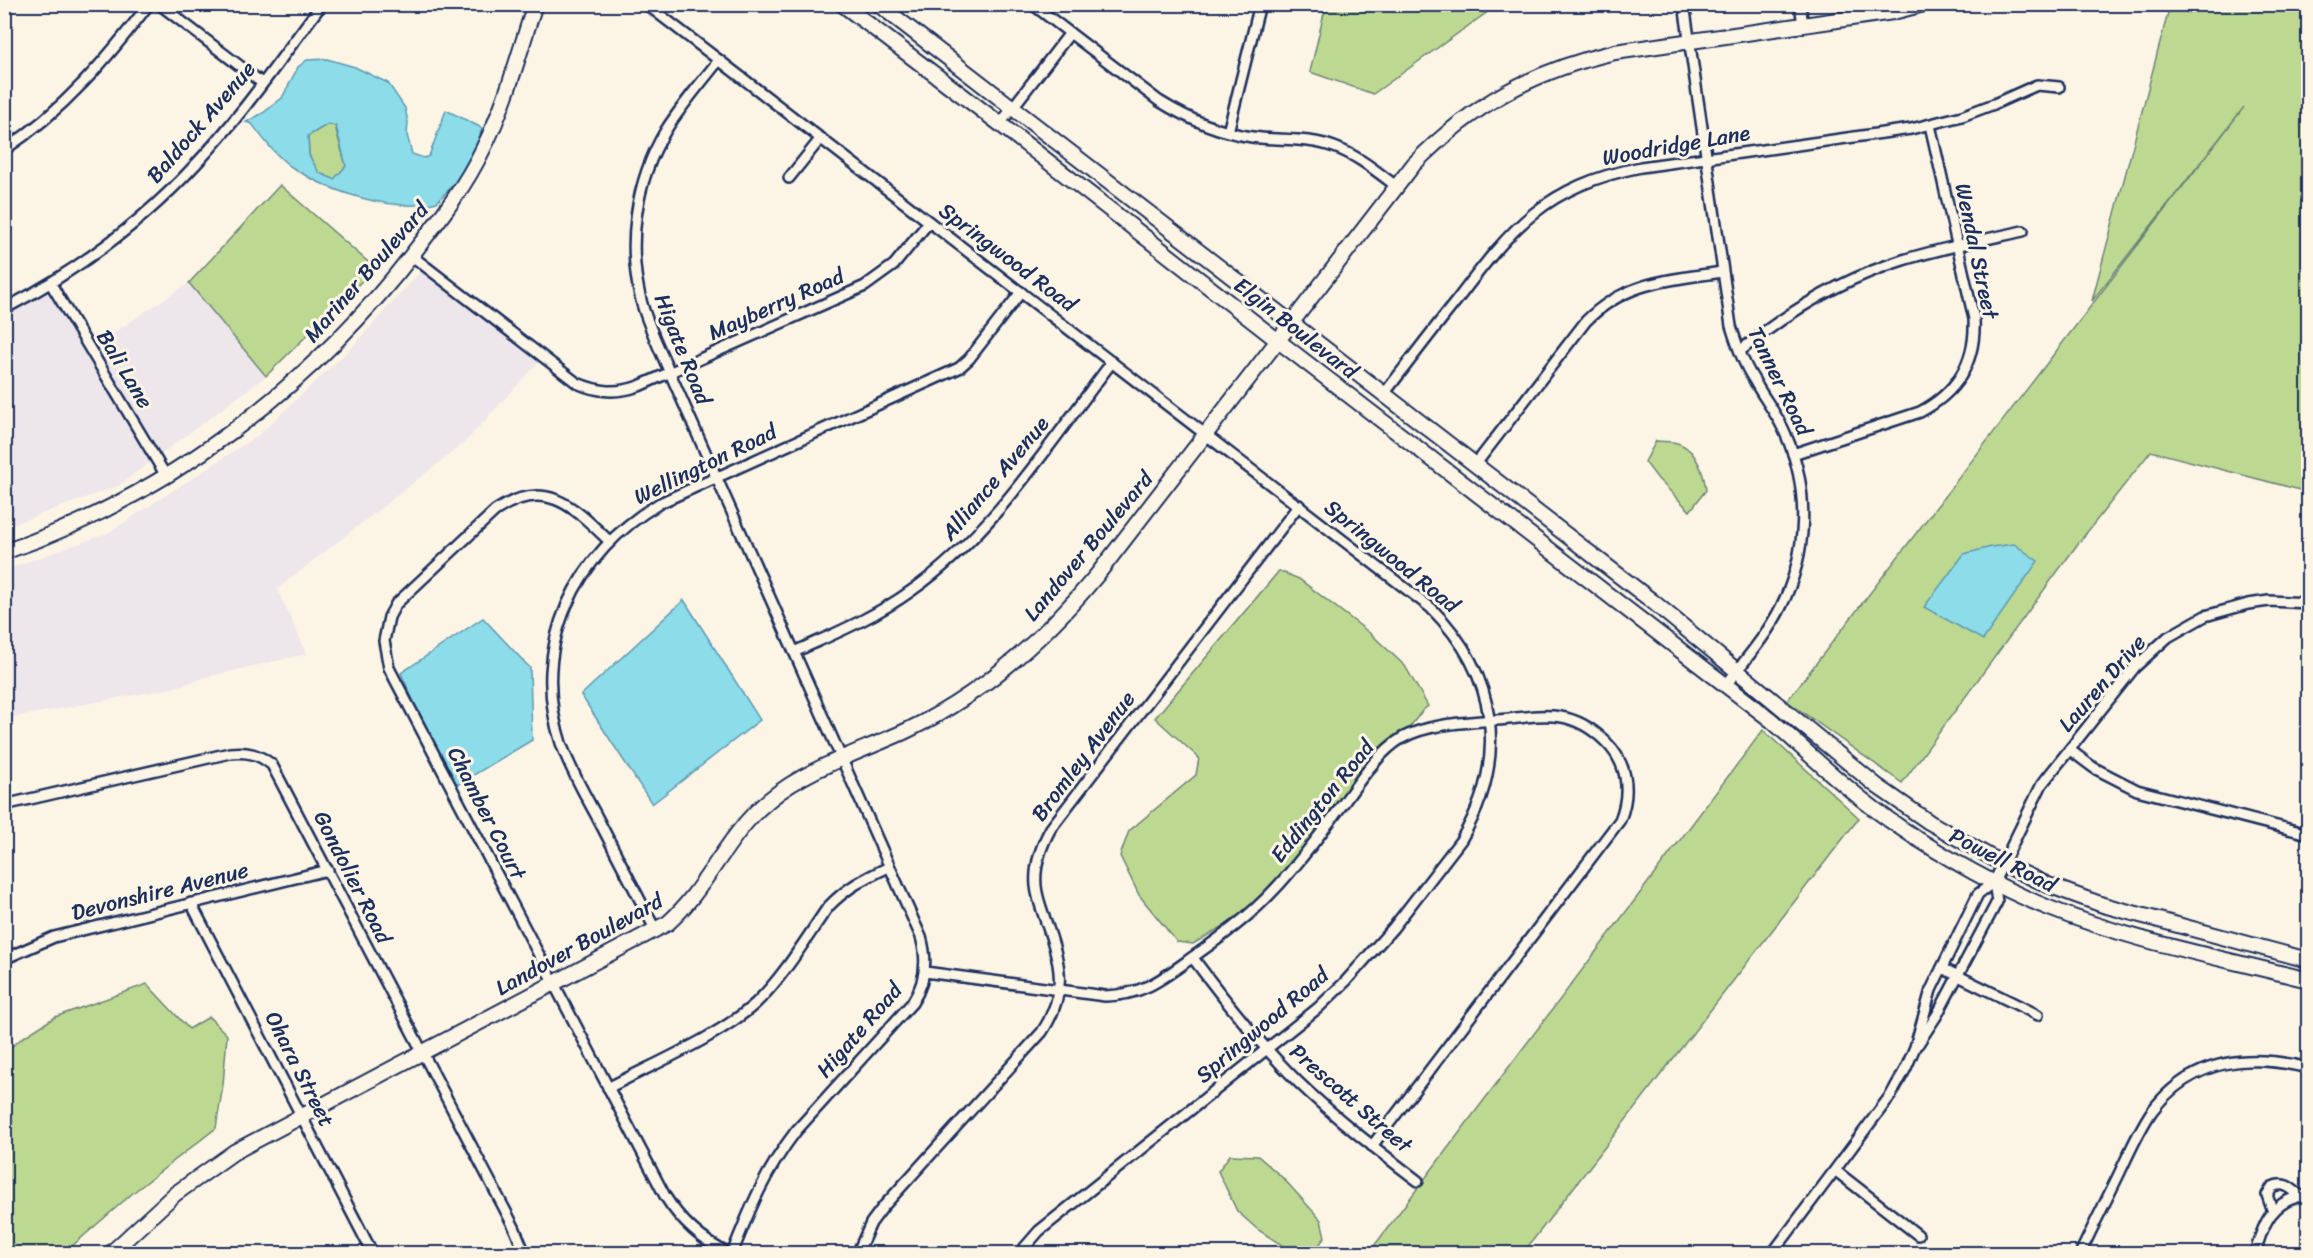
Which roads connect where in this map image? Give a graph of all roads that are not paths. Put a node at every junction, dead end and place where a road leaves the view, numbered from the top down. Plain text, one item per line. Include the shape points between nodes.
1 (149, 4) edge
2 (159, 4) edge
3 (322, 4) edge
4 (535, 4) edge
5 (646, 4) edge
6 (842, 4) edge
7 (878, 4) edge
8 (1032, 4) edge
9 (1260, 4) edge
10 (1684, 4) edge
11 (1800, 4) edge
12 (1924, 4) edge
13 (1803, 25) junction
14 (1070, 33) junction
15 (1689, 42) junction
16 (718, 60) junction
17 (262, 83) junction
18 (2059, 87) dead end
19 (1012, 107) junction
20 (1000, 124) junction
21 (1930, 125) junction
22 (1228, 132) junction
23 (820, 138) junction
24 (4, 150) edge
25 (1706, 158) junction
26 (789, 178) dead end
27 (1396, 186) junction
28 (929, 222) junction
29 (2024, 231) dead end
30 (1958, 246) junction
31 (411, 256) junction
32 (1722, 272) junction
33 (51, 284) junction
34 (1021, 292) junction
35 (4, 309) edge
36 (1290, 323) junction
37 (1277, 340) junction
38 (1740, 351) junction
39 (1112, 362) junction
40 (670, 373) junction
41 (1384, 394) junction
42 (1205, 434) junction
43 (1793, 453) junction
44 (1475, 465) junction
45 (166, 476) junction
46 (717, 478) junction
47 (1299, 505) junction
48 (609, 541) junction
49 (4, 552) edge
50 (2308, 603) edge
51 (794, 652) junction
52 (1737, 670) junction
53 (1726, 685) junction
54 (1490, 721) junction
55 (2070, 750) junction
56 (842, 759) junction
57 (4, 805) edge
58 (2308, 834) edge
59 (2002, 864) junction
60 (889, 867) junction
61 (328, 870) junction
62 (1994, 882) junction
63 (191, 903) junction
64 (656, 931) junction
65 (2211, 934) junction
66 (2205, 954) junction
67 (1193, 958) junction
68 (4, 959) edge
69 (2308, 960) edge
70 (1942, 968) junction
71 (925, 972) junction
72 (1959, 976) junction
73 (2308, 980) edge
74 (554, 984) junction
75 (1059, 990) junction
76 (2038, 1015) dead end
77 (1915, 1047) junction
78 (1266, 1049) junction
79 (423, 1052) junction
80 (2308, 1068) edge
81 (608, 1088) junction
82 (302, 1115) junction
83 (1372, 1146) junction
84 (1836, 1171) junction
85 (1418, 1181) dead end
86 (2304, 1196) edge
87 (2273, 1212) junction
88 (1918, 1235) dead end
89 (110, 1254) edge
90 (373, 1254) edge
91 (525, 1254) edge
92 (731, 1254) edge
93 (856, 1254) edge
94 (1019, 1254) edge
95 (1772, 1254) edge
96 (2080, 1254) edge
97 (2255, 1254) edge

1 - 24 street via 68,99
2 - 17 street
3 - 17 street, Baldock Avenue
4 - 31 main road, Mariner Boulevard via 484,149 449,207
5 - 16 street, Springwood Road
6 - 20 main road, Elgin Boulevard
7 - 19 main road, Elgin Boulevard
8 - 14 street
9 - 22 street
10 - 15 street, Tanner Road
11 - 13 street
12 - 13 main road, Landover Boulevard
13 - 15 main road, Landover Boulevard
14 - 19 street
14 - 22 street via 1159,101 1191,119
15 - 25 street, Tanner Road
15 - 27 main road, Landover Boulevard via 1584,59 1531,78 1457,124 1435,142
16 - 23 street, Springwood Road
16 - 40 street, Higate Road via 656,149 636,214 638,283 649,324
17 - 33 street, Baldock Avenue via 225,132 171,191 114,240
18 - 21 street, Woodridge Lane via 2037,85
19 - 20 street
19 - 36 main road, Elgin Boulevard
20 - 37 main road, Elgin Boulevard
21 - 25 street, Woodridge Lane
21 - 30 street, Wendal Street
22 - 27 street via 1334,147
23 - 26 street
23 - 28 street, Springwood Road
25 - 32 street, Tanner Road
25 - 41 street, Woodridge Lane via 1598,178 1560,195 1531,214 1497,247
27 - 36 main road, Landover Boulevard
28 - 34 street, Springwood Road
28 - 40 street, Mayberry Road via 894,265 865,285
29 - 30 street
30 - 38 street via 1903,260 1847,281 1791,312
30 - 43 street, Wendal Street via 1975,333 1969,361 1956,384 1920,412
31 - 40 street, Mayberry Road via 591,389 626,391
31 - 45 main road, Mariner Boulevard via 372,304 307,370 236,429
32 - 38 street, Tanner Road via 1731,326
32 - 44 street via 1641,285 1598,309
33 - 35 street, Baldock Avenue
33 - 45 street, Bali Lane
34 - 39 street, Springwood Road
34 - 46 street, Wellington Road via 969,359 950,374
36 - 37 main road, Landover Boulevard
36 - 41 main road, Elgin Boulevard
37 - 42 main road, Landover Boulevard
37 - 53 main road, Elgin Boulevard
38 - 43 street, Tanner Road
39 - 42 street, Springwood Road
39 - 51 street, Alliance Avenue via 1002,506 958,554 887,607
40 - 46 street, Higate Road
41 - 44 main road, Elgin Boulevard
42 - 47 street, Springwood Road
42 - 56 main road, Landover Boulevard via 1075,602 1027,650 940,713
43 - 52 street, Tanner Road via 1803,501 1797,566 1781,607
44 - 52 main road, Elgin Boulevard
45 - 49 main road, Mariner Boulevard via 104,510
46 - 48 street, Wellington Road via 650,509
46 - 51 street, Higate Road
47 - 54 street, Springwood Road via 1446,623 1461,641 1479,677
47 - 75 street, Bromley Avenue via 1043,842 1036,885 1059,962
48 - 64 street, Wellington Road via 587,568 565,609 554,651 552,696 569,764
48 - 74 street, Chamber Court via 567,504 543,496 519,498 495,511 405,594 389,616 386,628 385,655 389,668
50 - 55 street, Lauren Drive via 2248,604 2186,626 2136,667
51 - 56 street, Higate Road
52 - 53 street, Tanner Road
52 - 59 main road, Powell Road via 1877,786 1929,822
53 - 62 main road, Powell Road via 1899,828
54 - 67 street, Eddington Road via 1430,728 1391,746 1274,891
54 - 78 street, Springwood Road via 1487,779 1481,801 1461,840 1371,956 1318,1008
54 - 83 street, Eddington Road via 1547,714 1583,724 1604,740 1619,759 1627,782 1625,807 1613,831
55 - 58 street via 2103,774 2137,790
55 - 59 street, Lauren Drive via 2042,784
56 - 60 street, Higate Road
56 - 64 main road, Landover Boulevard via 788,786 751,817 680,912
57 - 61 street, Gondolier Road via 230,753 249,752 265,759 278,772
59 - 62 street, Lauren Drive
59 - 65 main road, Powell Road via 2103,905
60 - 71 street, Higate Road via 921,937
60 - 81 street via 838,895 771,987 739,1017
61 - 63 street, Devonshire Avenue
61 - 79 street, Gondolier Road
62 - 66 main road, Powell Road via 2091,923
62 - 70 street via 1978,894
62 - 72 street via 1997,902
63 - 68 street, Devonshire Avenue via 54,937
63 - 82 street, Ohara Street
64 - 74 main road, Landover Boulevard
65 - 66 street
65 - 69 main road, Powell Road
66 - 73 main road, Powell Road
67 - 75 street, Eddington Road via 1149,987 1134,992 1105,996
67 - 78 street, Prescott Street
70 - 72 street
70 - 77 street via 1926,1003
71 - 75 street, Eddington Road
71 - 92 street, Higate Road via 912,1003 780,1152 757,1192
72 - 76 street
72 - 77 street
74 - 79 main road, Landover Boulevard
74 - 81 street, Chamber Court
75 - 93 street, Bromley Avenue via 1055,1007 1041,1032 883,1207
77 - 84 street via 1891,1095
78 - 83 street, Prescott Street via 1328,1110
78 - 94 street, Springwood Road via 1039,1231
79 - 82 main road, Landover Boulevard
79 - 91 street, Gondolier Road
80 - 96 street via 2282,1061 2247,1060 2213,1067 2180,1084 2143,1125
81 - 92 street, Chamber Court via 673,1210 698,1235
82 - 89 main road, Landover Boulevard via 204,1171
82 - 90 street, Ohara Street
83 - 85 street, Prescott Street
84 - 88 street
84 - 95 street
86 - 87 street via 2284,1202
86 - 87 street via 2287,1185 2272,1187 2267,1195
87 - 97 street via 2260,1231

